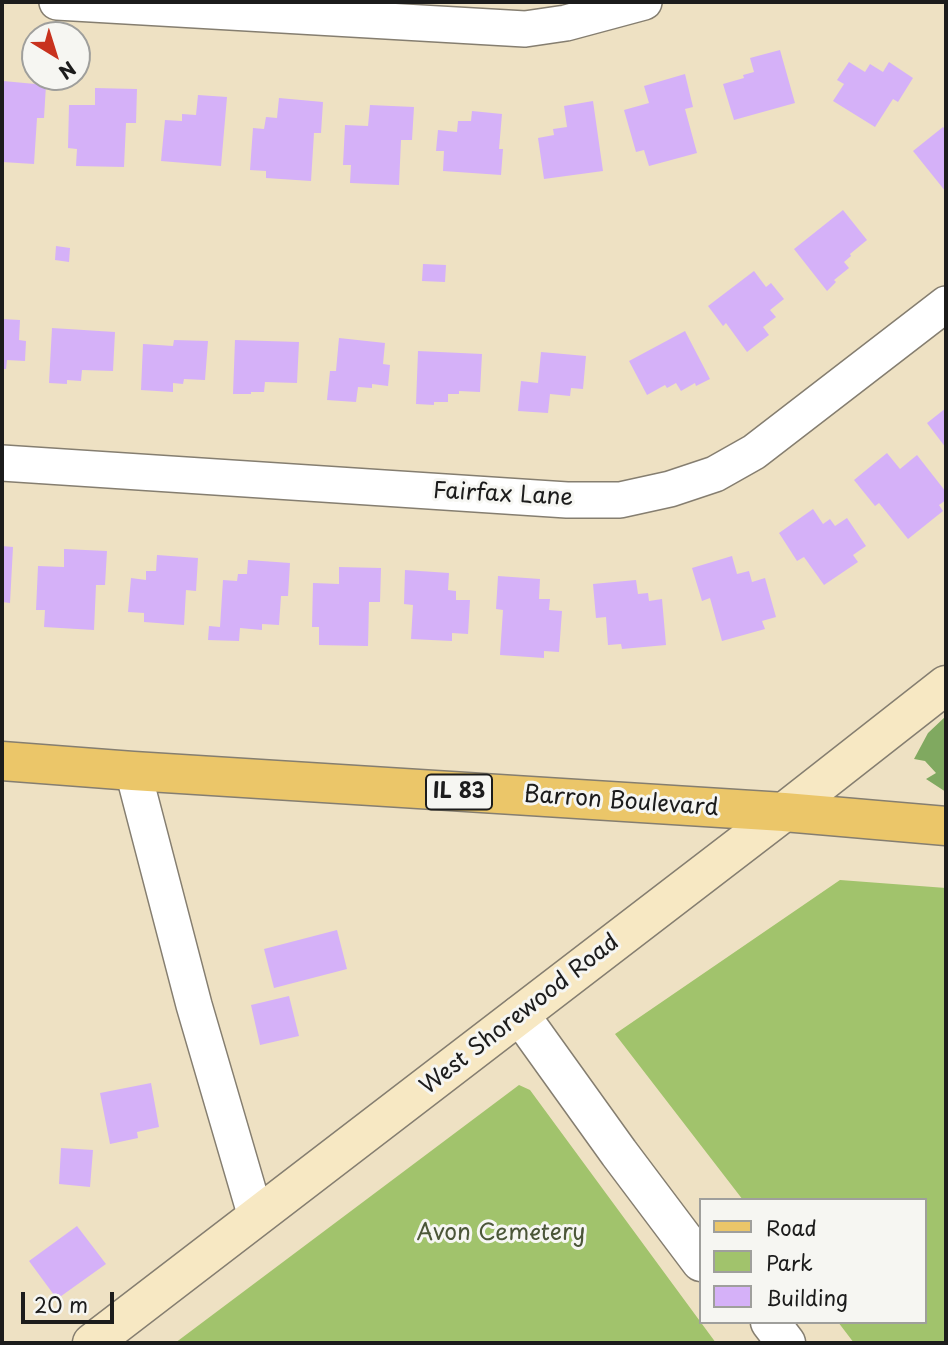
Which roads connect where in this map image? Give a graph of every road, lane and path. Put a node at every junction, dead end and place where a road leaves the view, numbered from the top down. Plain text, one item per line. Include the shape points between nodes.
1 (57, 2) edge
2 (644, 2) edge
3 (946, 304) edge
4 (2, 463) edge
5 (946, 685) edge
6 (2, 761) edge
7 (133, 771) junction
8 (784, 812) junction
9 (946, 826) edge
10 (530, 1007) junction
11 (256, 1217) junction
12 (699, 1232) edge
13 (699, 1259) edge
14 (750, 1324) edge
15 (771, 1324) edge
16 (92, 1343) edge
17 (764, 1343) edge
18 (786, 1343) edge

1 - 2 street via 525,29
3 - 4 street, Fairfax Lane via 754,452 715,474 620,500
5 - 8 main road, West Shorewood Road
6 - 7 main road, Barron Boulevard / IL 83
7 - 8 main road, Barron Boulevard / IL 83
7 - 11 street via 194,1006
8 - 9 main road, Barron Boulevard / IL 83
8 - 10 main road, West Shorewood Road
10 - 11 main road, West Shorewood Road
10 - 12 street
10 - 13 street via 619,1153
11 - 16 main road, West Shorewood Road
14 - 17 street
15 - 18 street

